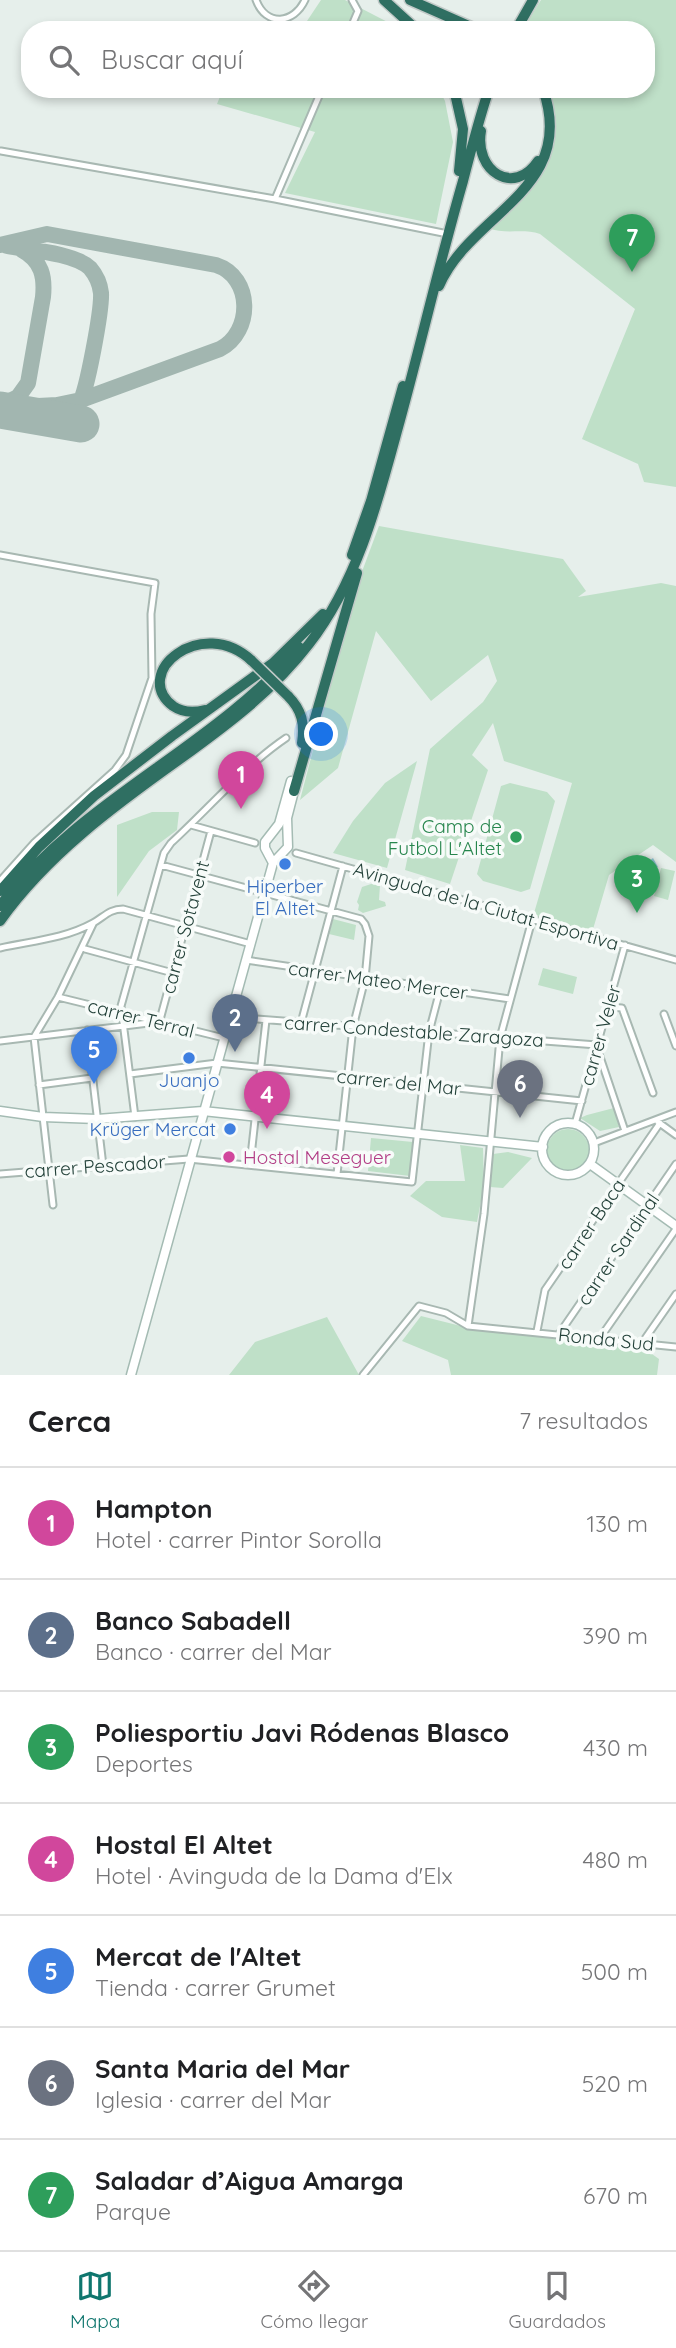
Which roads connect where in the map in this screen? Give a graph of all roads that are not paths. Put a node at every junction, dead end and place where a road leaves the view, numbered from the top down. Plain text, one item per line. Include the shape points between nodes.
1 (256, 0) edge
2 (305, 0) edge
3 (352, 0) edge
4 (384, 0) edge
5 (410, 0) edge
6 (423, 0) edge
7 (533, 0) edge
8 (354, 21) edge
9 (407, 21) edge
10 (457, 21) edge
11 (468, 21) edge
12 (521, 21) edge
13 (318, 98) edge
14 (456, 98) edge
15 (488, 98) edge
16 (489, 98) edge
17 (543, 98) edge
18 (546, 98) edge
19 (1, 151) edge
20 (275, 199) junction
21 (443, 233) junction
22 (440, 264) junction
23 (416, 335) junction
24 (417, 357) junction
25 (364, 542) junction
26 (0, 555) edge
27 (323, 614) junction
28 (209, 710) junction
29 (286, 738) dead end
30 (293, 786) junction
31 (201, 815) junction
32 (191, 825) junction
33 (208, 830) junction
34 (288, 841) junction
35 (273, 850) junction
36 (296, 853) junction
37 (161, 865) junction
38 (343, 866) junction
39 (200, 876) junction
40 (0, 881) edge
41 (0, 891) edge
42 (265, 893) junction
43 (0, 906) edge
44 (331, 912) junction
45 (146, 917) junction
46 (532, 920) junction
47 (0, 921) edge
48 (93, 924) junction
49 (186, 927) junction
50 (251, 944) junction
51 (625, 946) junction
52 (0, 948) edge
53 (85, 949) dead end
54 (246, 960) junction
55 (676, 960) edge
56 (134, 963) junction
57 (315, 971) junction
58 (173, 974) junction
59 (365, 979) junction
60 (440, 990) junction
61 (58, 997) junction
62 (510, 999) junction
63 (608, 1007) junction
64 (122, 1013) junction
65 (664, 1014) dead end
66 (230, 1017) junction
67 (266, 1020) junction
68 (157, 1021) junction
69 (301, 1023) junction
70 (124, 1025) junction
71 (353, 1027) junction
72 (87, 1030) junction
73 (429, 1032) junction
74 (34, 1037) junction
75 (224, 1038) junction
76 (500, 1038) junction
77 (0, 1041) edge
78 (597, 1046) junction
79 (676, 1046) edge
80 (217, 1063) junction
81 (261, 1068) junction
82 (130, 1074) junction
83 (347, 1077) junction
84 (92, 1078) junction
85 (39, 1085) junction
86 (423, 1085) junction
87 (494, 1092) junction
88 (653, 1093) dead end
89 (582, 1101) junction
90 (0, 1111) edge
91 (203, 1111) junction
92 (676, 1112) edge
93 (256, 1116) junction
94 (43, 1117) junction
95 (135, 1117) junction
96 (97, 1119) junction
97 (658, 1122) junction
98 (575, 1124) junction
99 (342, 1126) junction
100 (625, 1131) junction
101 (417, 1134) junction
102 (676, 1135) edge
103 (489, 1142) junction
104 (594, 1143) junction
105 (543, 1147) junction
106 (190, 1159) junction
107 (590, 1164) junction
108 (676, 1164) edge
109 (250, 1165) junction
110 (103, 1166) junction
111 (49, 1170) junction
112 (0, 1174) edge
113 (337, 1174) junction
114 (618, 1185) junction
115 (53, 1205) dead end
116 (648, 1205) junction
117 (676, 1227) edge
118 (676, 1294) edge
119 (468, 1326) junction
120 (537, 1331) junction
121 (559, 1334) junction
122 (600, 1338) junction
123 (642, 1343) junction
124 (676, 1347) edge
125 (131, 1375) edge
126 (363, 1375) edge

1 - 2 street via 264,13 285,19 298,12
3 - 8 street via 358,11
4 - 9 highway
5 - 10 highway
6 - 11 highway
7 - 12 highway
13 - 20 street
14 - 21 highway via 462,151
15 - 22 highway
16 - 17 highway via 481,156 486,166 504,177 520,176 535,166 545,133
18 - 24 highway via 549,124 540,167 526,189 477,234 447,270
19 - 20 street
20 - 21 street
21 - 23 highway
22 - 23 highway
22 - 24 highway
23 - 27 highway via 365,520
24 - 25 highway
25 - 30 highway
25 - 47 highway via 329,616 275,684 65,849
26 - 40 street via 155,583 152,678 126,755
27 - 28 highway via 273,663
27 - 43 highway via 292,655 252,695 86,820
28 - 30 highway, bridge via 181,710 167,701 161,681 170,659 189,647 211,642 245,654 299,709 304,726
28 - 41 highway via 84,805
29 - 31 street
30 - 34 main road
30 - 35 main road
31 - 32 street
31 - 33 street
32 - 33 street
32 - 37 street via 167,848
33 - 35 street
33 - 39 street, carrer Sotavent
34 - 35 main road
34 - 35 main road via 281,833
34 - 36 street
35 - 36 street
35 - 42 main road
36 - 38 street, Avinguda de la Ciutat Esportiva
37 - 39 street
37 - 45 street
38 - 44 street
38 - 46 street, Avinguda de la Ciutat Esportiva
39 - 42 street
39 - 49 street, carrer Sotavent
42 - 44 street
42 - 50 main road
44 - 57 street
44 - 59 street via 365,924 369,936
45 - 48 street via 115,909
45 - 49 street
45 - 56 street
46 - 51 street, Avinguda de la Ciutat Esportiva
46 - 62 street
48 - 52 street via 42,941
48 - 61 street
49 - 50 street
49 - 58 street, carrer Sotavent
50 - 54 main road
51 - 55 street, Avinguda de la Ciutat Esportiva
51 - 63 street, carrer Veler
53 - 56 street
54 - 57 street, carrer Mateo Mercer
54 - 66 main road
56 - 58 street
56 - 64 street
57 - 59 street, carrer Mateo Mercer
57 - 69 street
58 - 68 street, carrer Sotavent
59 - 60 street, carrer Mateo Mercer
59 - 71 street
60 - 62 street, carrer Mateo Mercer
60 - 73 street
61 - 64 street, carrer Terral
61 - 74 street
62 - 76 street
63 - 78 street, carrer Veler
63 - 88 street via 622,1009
64 - 68 street, carrer Terral
64 - 70 street
65 - 79 street
66 - 67 street, carrer Condestable Zaragoza
66 - 75 main road
67 - 69 street, carrer Condestable Zaragoza
67 - 81 street
68 - 70 street
68 - 75 street, carrer Terral
69 - 71 street, carrer Condestable Zaragoza
70 - 72 street
70 - 82 street
71 - 73 street, carrer Condestable Zaragoza
71 - 83 street
72 - 74 street
72 - 84 street
73 - 76 street, carrer Condestable Zaragoza
73 - 86 street
74 - 77 street
74 - 85 street
75 - 80 main road
76 - 78 street, carrer Condestable Zaragoza
76 - 87 street
78 - 89 street, carrer Veler
78 - 100 street
80 - 81 street, carrer del Mar
80 - 82 street, carrer del Mar
80 - 91 main road
81 - 83 street, carrer del Mar
81 - 93 street
82 - 95 street
83 - 86 street, carrer del Mar
83 - 99 street
84 - 85 street
84 - 96 street
85 - 94 street
86 - 87 street, carrer del Mar
86 - 101 street
87 - 89 street, carrer del Mar
87 - 103 street
89 - 98 street, carrer Veler
90 - 94 main road
91 - 93 main road
91 - 95 main road
91 - 106 main road
92 - 97 street
93 - 99 main road
93 - 109 street
94 - 96 main road
94 - 111 street
95 - 96 main road
96 - 110 street
97 - 100 street
97 - 102 street
97 - 114 street, carrer Baca
98 - 104 main road via 587,1131
98 - 105 main road via 555,1127
99 - 101 main road
99 - 113 street
100 - 104 street
101 - 103 main road
101 - 113 street, carrer Pescador via 412,1182
103 - 105 main road
103 - 119 street via 485,1214
104 - 107 main road
105 - 107 main road via 549,1166 562,1174 578,1173
106 - 109 street, carrer Pescador
106 - 110 street, carrer Pescador
106 - 125 main road
107 - 114 main road
108 - 116 street, carrer Sardinal
109 - 113 street, carrer Pescador
110 - 111 street, carrer Pescador
111 - 112 street, carrer Pescador
111 - 115 street
114 - 116 main road
114 - 120 street, carrer Baca via 545,1290
116 - 117 main road
116 - 121 street, carrer Sardinal
117 - 122 street
118 - 123 street
119 - 120 street, Ronda Sud
119 - 126 street via 446,1313 419,1306
120 - 121 street, Ronda Sud
121 - 122 street, Ronda Sud
122 - 123 street, Ronda Sud
123 - 124 street, Ronda Sud

